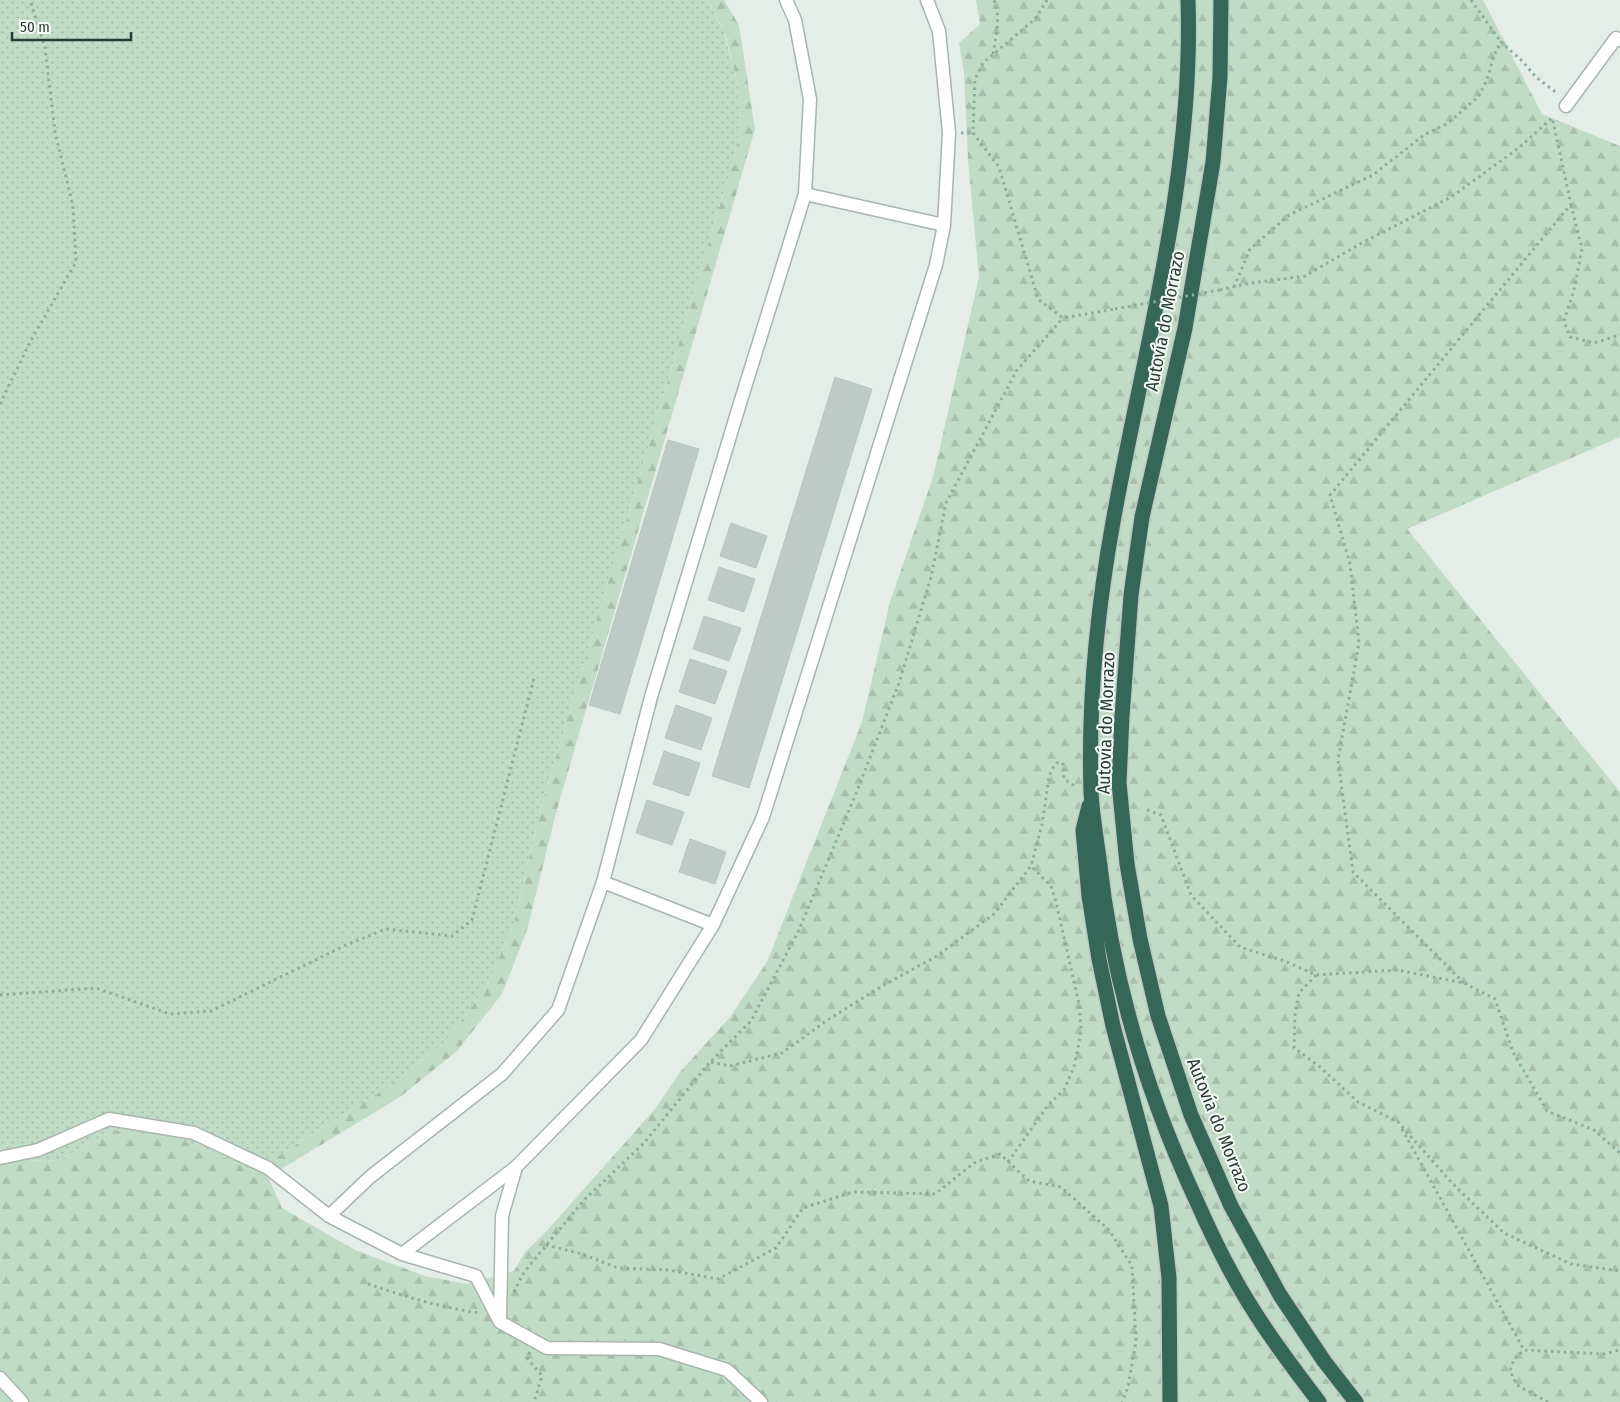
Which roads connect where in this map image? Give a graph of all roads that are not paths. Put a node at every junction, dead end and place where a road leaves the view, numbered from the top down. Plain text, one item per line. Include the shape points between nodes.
1 (786, 0) edge
2 (927, 0) edge
3 (1188, 0) edge
4 (1221, 0) edge
5 (1620, 40) edge
6 (1567, 104) road end
7 (805, 194) junction
8 (944, 225) junction
9 (1091, 797) junction
10 (603, 882) junction
11 (713, 925) junction
12 (0, 1158) edge
13 (516, 1167) junction
14 (329, 1216) junction
15 (402, 1254) junction
16 (498, 1317) junction
17 (0, 1378) edge
18 (22, 1402) edge
19 (761, 1402) edge
20 (1170, 1402) edge
21 (1320, 1402) edge
22 (1356, 1402) edge

1 - 7 street via 795,20 810,99
2 - 8 street via 940,31 949,133
3 - 9 highway, Autovía do Morrazo via 1187,89 1169,242 1113,521 1101,598 1090,734
4 - 22 highway, Autovía do Morrazo via 1220,77 1213,162 1184,328 1142,517 1131,595 1119,783 1126,855 1140,939 1158,1016 1191,1116 1231,1206 1280,1294 1324,1361
5 - 6 street via 1616,38
7 - 8 street
7 - 10 street via 651,697
8 - 11 street via 936,265 763,817
9 - 20 highway via 1083,830 1090,905 1113,1026 1161,1206 1169,1278
9 - 21 highway, Autovía do Morrazo via 1114,955 1138,1049 1172,1148 1246,1299
10 - 11 street
10 - 14 street via 558,1010 502,1074 370,1177
11 - 13 street via 641,1040
12 - 14 street via 38,1150 109,1119 194,1133 268,1168
13 - 15 street
13 - 16 street via 502,1216
14 - 15 street
15 - 16 street via 476,1276
16 - 19 street via 547,1348 659,1349 727,1370
17 - 18 street

